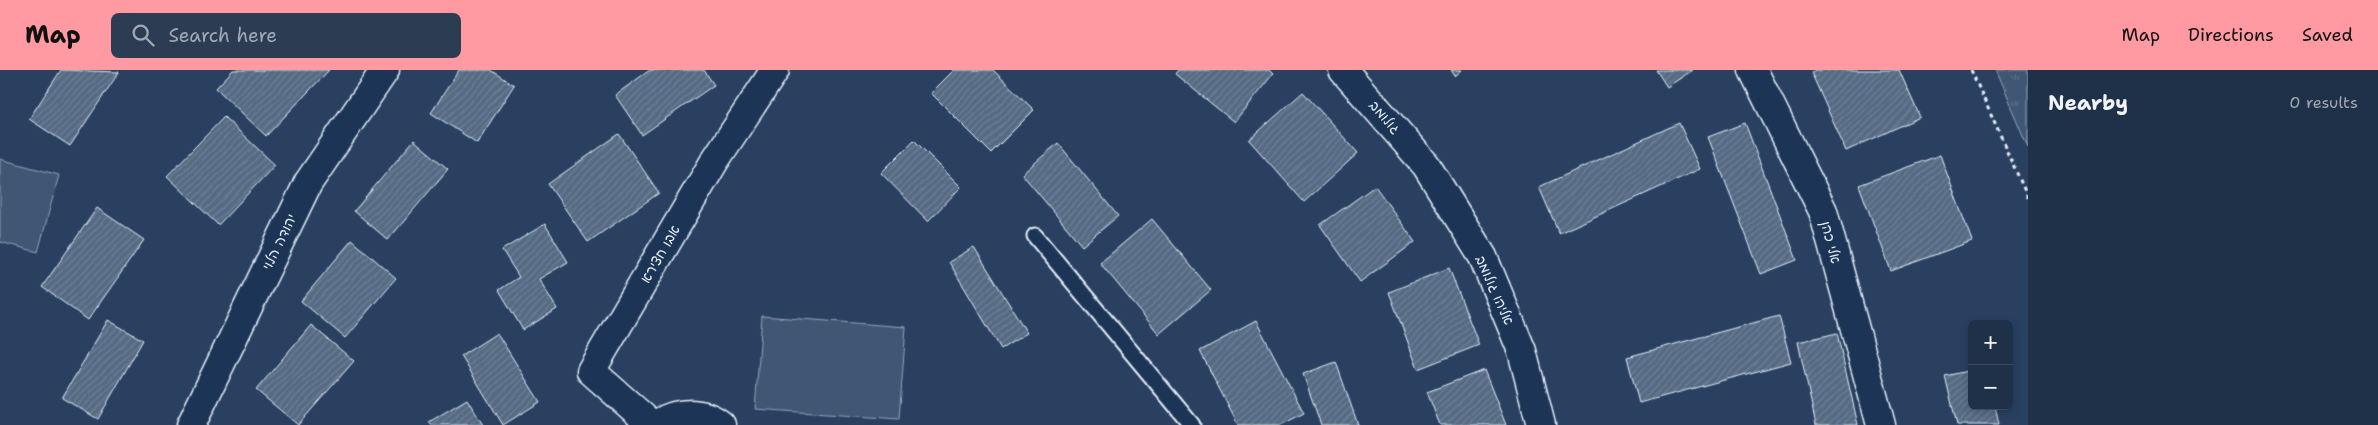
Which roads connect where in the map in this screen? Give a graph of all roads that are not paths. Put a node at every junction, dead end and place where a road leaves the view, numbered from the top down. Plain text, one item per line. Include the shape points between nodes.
1 (385, 70) edge
2 (775, 70) edge
3 (1343, 70) edge
4 (1753, 70) edge
5 (1426, 165) joint
6 (1035, 236) dead end
7 (191, 425) edge
8 (652, 425) edge
9 (656, 425) edge
10 (721, 425) edge
11 (1192, 425) edge
12 (1541, 425) edge
13 (1881, 425) edge

1 - 7 street, יהודה הלוי via 308,183
2 - 8 street, אבו חצירא via 714,162 592,371
3 - 5 street, גולומב
4 - 13 street, אלי כהן via 1823,211
5 - 12 street, אליהו גולומב via 1482,257 1522,351
6 - 11 lane
9 - 10 street via 680,414 699,414

